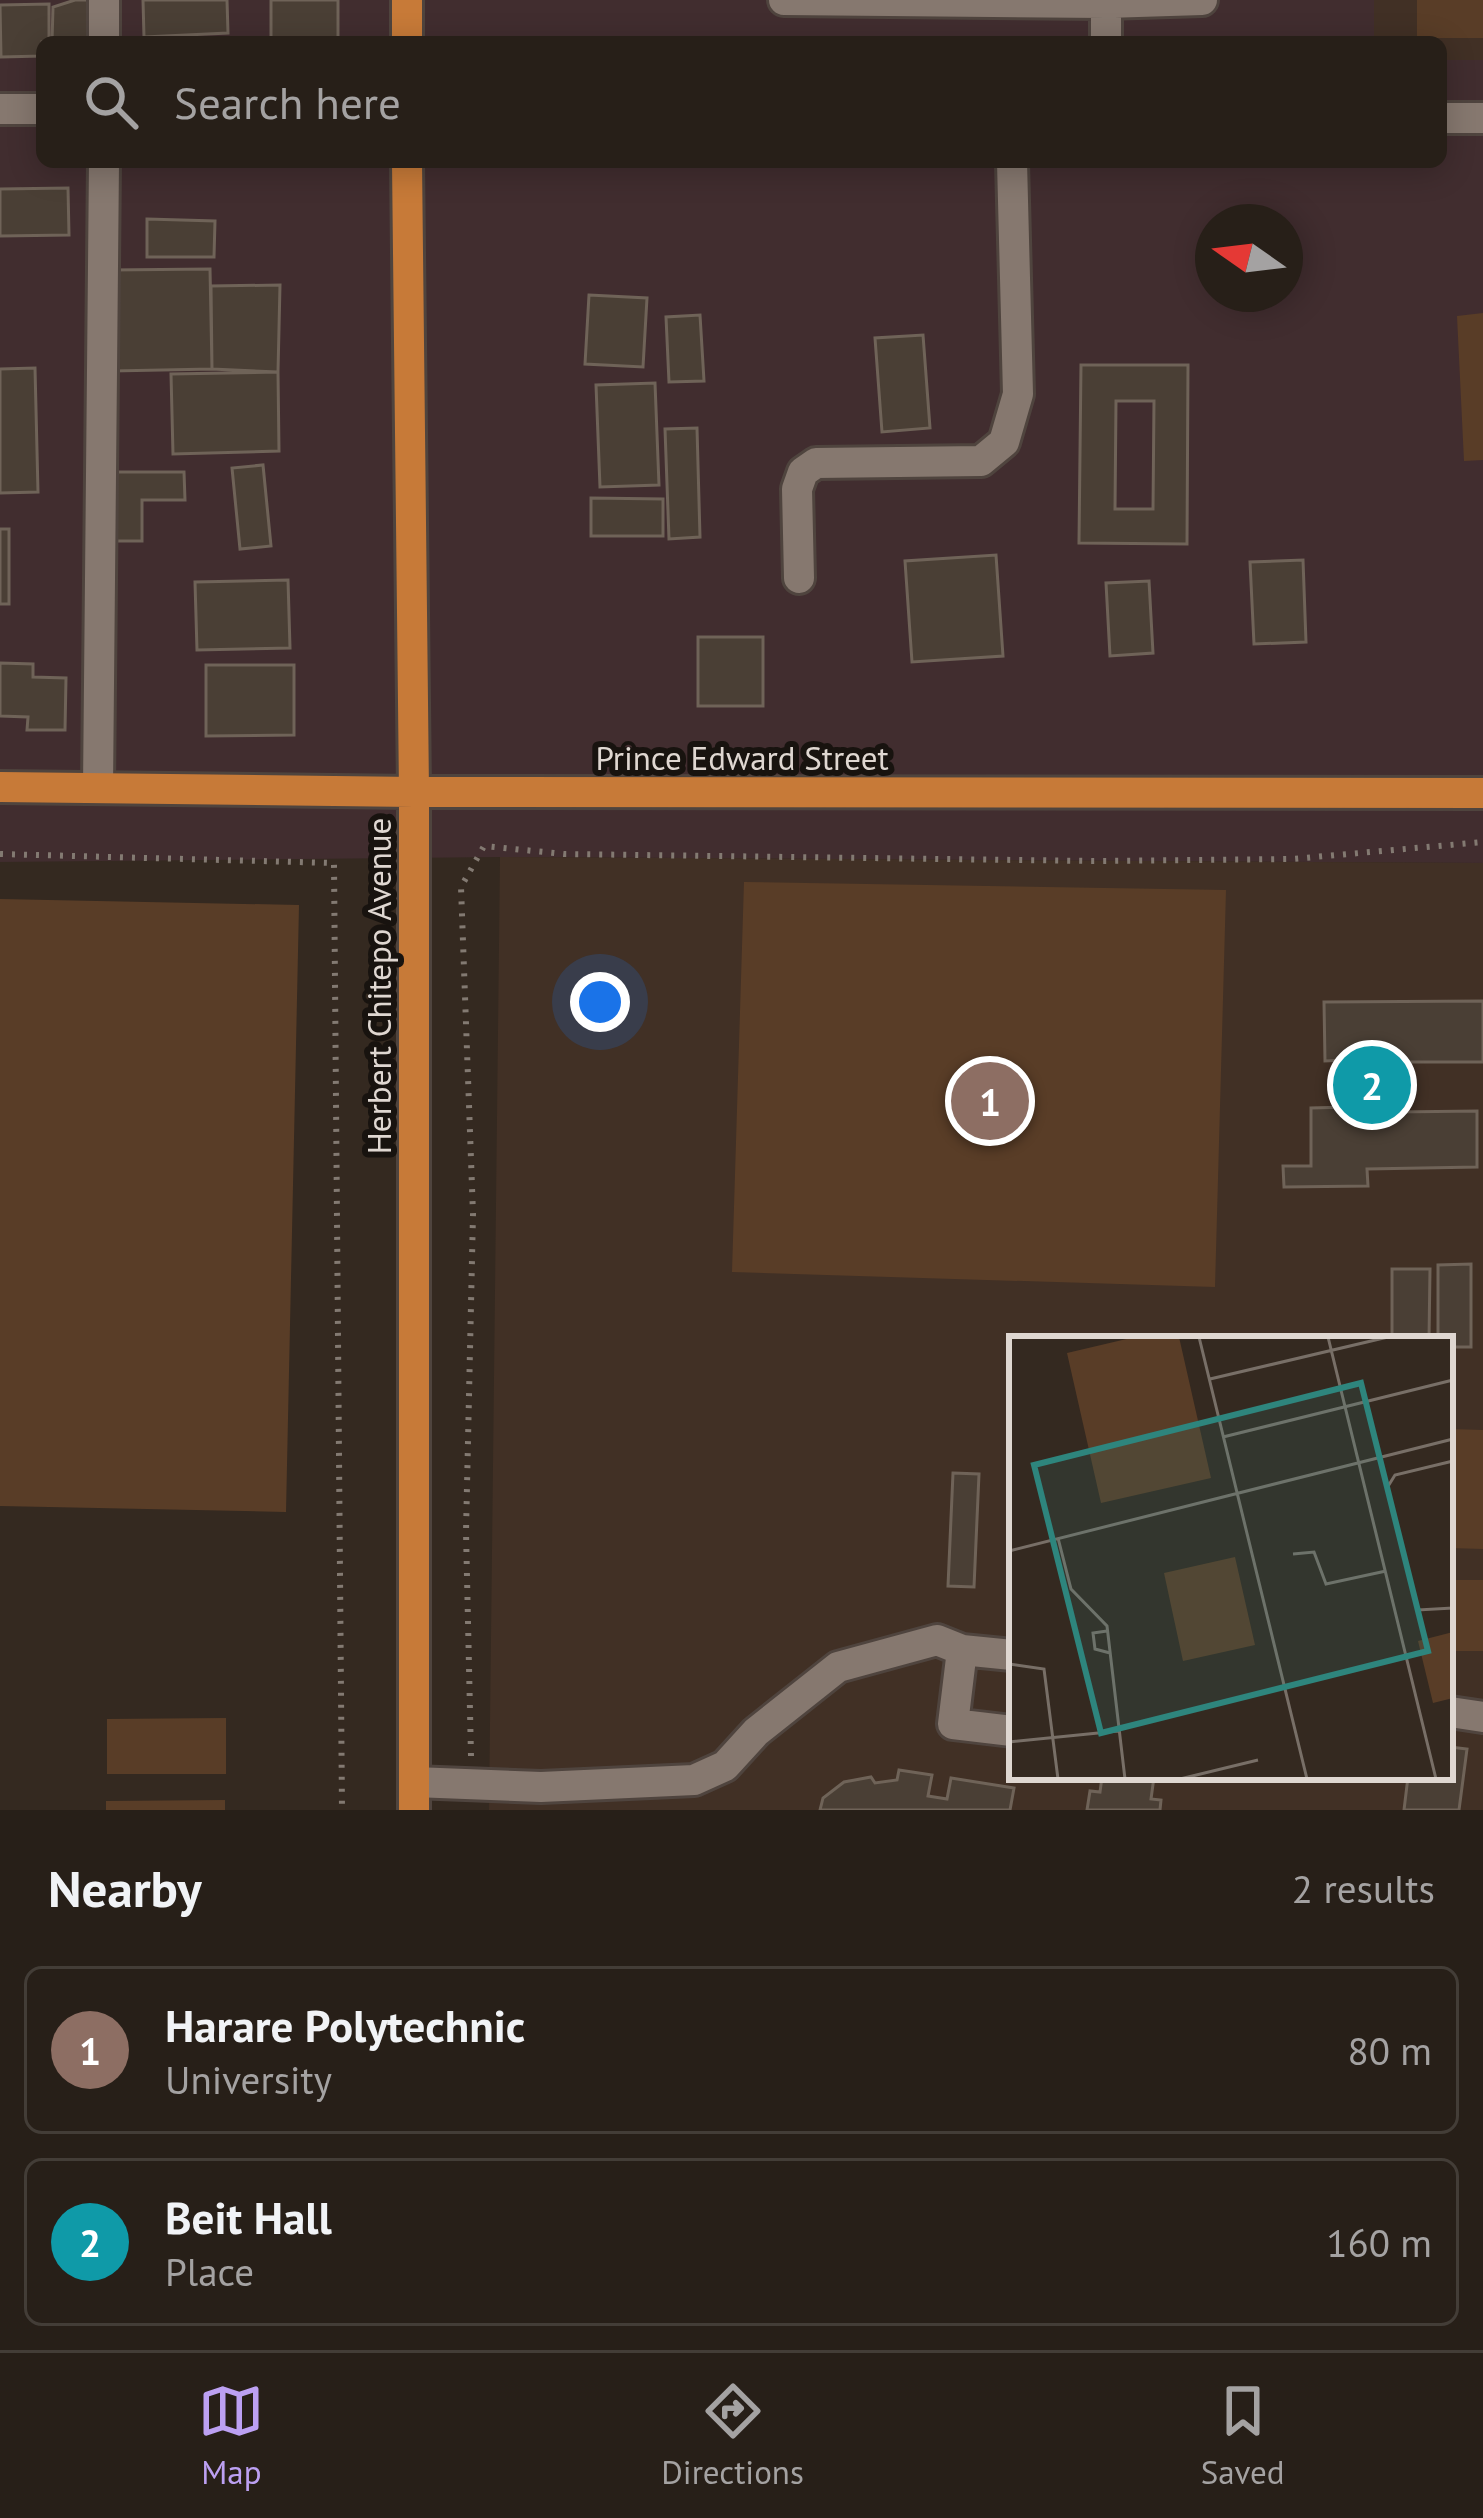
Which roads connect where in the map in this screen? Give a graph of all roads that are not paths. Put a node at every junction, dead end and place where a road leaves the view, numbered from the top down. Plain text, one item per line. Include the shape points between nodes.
1 (104, 0) edge
2 (407, 0) edge
3 (784, 0) edge
4 (1202, 0) edge
5 (1106, 3) junction
6 (104, 36) edge
7 (407, 36) edge
8 (1106, 36) edge
9 (0, 109) edge
10 (36, 109) edge
11 (1447, 118) edge
12 (1483, 118) edge
13 (104, 168) edge
14 (407, 168) edge
15 (1012, 168) edge
16 (799, 578) dead end
17 (0, 787) edge
18 (98, 788) junction
19 (414, 792) junction
20 (1483, 793) edge
21 (962, 1650) junction
22 (1009, 1655) edge
23 (1453, 1712) edge
24 (1483, 1717) edge
25 (1009, 1731) edge
26 (414, 1796) edge

1 - 6 street
2 - 7 main road
3 - 5 street
4 - 5 street
5 - 8 street
9 - 10 street
11 - 12 street
13 - 18 street
14 - 19 main road, Herbert Chitepo Avenue
15 - 16 street via 1018,394 1004,442 981,461 816,463 797,489
17 - 18 main road, Prince Edward Street
18 - 19 main road, Prince Edward Street
19 - 20 main road, Prince Edward Street
19 - 26 main road, Herbert Chitepo Avenue
21 - 22 street
21 - 25 street via 953,1724
21 - 26 street via 937,1640 838,1667 725,1766 694,1780 471,1785
23 - 24 street

